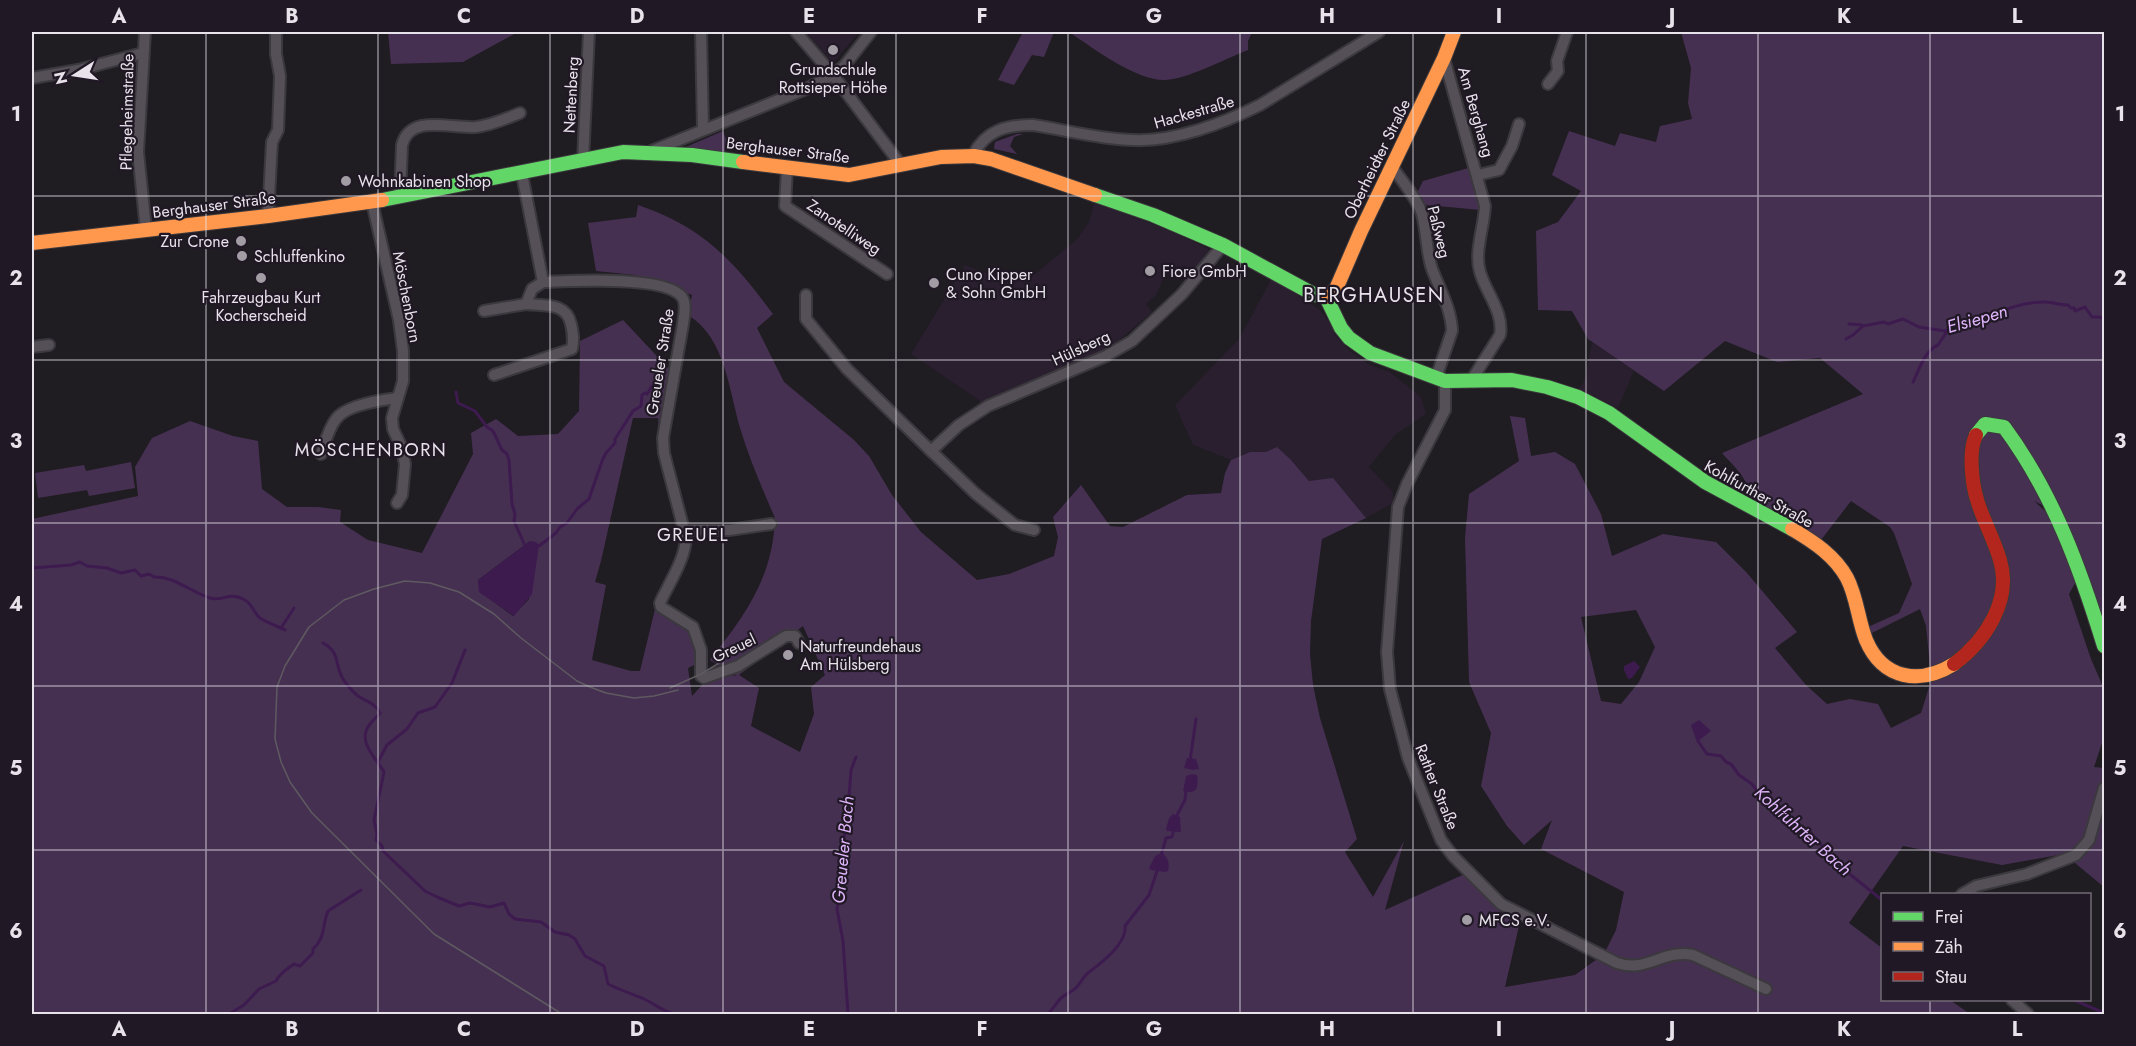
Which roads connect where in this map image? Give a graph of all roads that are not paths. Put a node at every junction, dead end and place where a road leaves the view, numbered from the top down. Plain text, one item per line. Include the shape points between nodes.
1 (145, 32) edge
2 (276, 32) edge
3 (589, 32) edge
4 (701, 32) edge
5 (796, 32) edge
6 (871, 32) edge
7 (1379, 32) edge
8 (1454, 32) edge
9 (1567, 32) edge
10 (143, 53) junction
11 (1444, 58) junction
12 (833, 75) junction
13 (32, 78) edge
14 (1548, 84) dead end
15 (520, 113) dead end
16 (1519, 124) dead end
17 (703, 129) junction
18 (649, 153) junction
19 (973, 155) junction
20 (583, 161) junction
21 (900, 165) junction
22 (1392, 166) junction
23 (787, 168) junction
24 (522, 174) junction
25 (1478, 176) junction
26 (400, 197) junction
27 (372, 202) junction
28 (268, 216) junction
29 (146, 230) junction
30 (32, 243) edge
31 (1223, 245) junction
32 (887, 274) dead end
33 (543, 282) junction
34 (806, 295) dead end
35 (1326, 297) junction
36 (526, 304) junction
37 (484, 310) dead end
38 (49, 345) dead end
39 (32, 347) edge
40 (494, 375) dead end
41 (1440, 380) junction
42 (1471, 381) junction
43 (398, 398) junction
44 (664, 433) joint
45 (931, 450) junction
46 (321, 454) dead end
47 (397, 503) dead end
48 (771, 524) dead end
49 (685, 530) junction
50 (1034, 530) dead end
51 (799, 643) dead end
52 (2104, 646) edge
53 (2104, 788) edge
54 (1964, 893) edge
55 (1766, 989) dead end
56 (2014, 1001) edge
57 (2028, 1014) edge

1 - 10 street, Pflegeheimstraße
2 - 28 street via 280,76 278,130 272,142
3 - 20 street, Nettenberg
4 - 17 street
5 - 12 street
6 - 12 street
7 - 19 street, Hackestraße via 1247,112 1184,134 1132,140 1022,124 990,134
8 - 11 street, Oberheidter Straße
9 - 14 street via 1557,61 1558,71
10 - 13 street
10 - 29 street, Pflegeheimstraße via 138,152
11 - 22 street, Oberheidter Straße
11 - 25 street, Am Berghang
12 - 17 street
12 - 21 street
15 - 26 street via 477,127 426,125 410,130 402,145
16 - 25 street, Am Berghang via 1499,170
17 - 18 street
18 - 20 street, Berghauser Straße via 614,153
18 - 23 street, Berghauser Straße
19 - 21 street, Berghauser Straße via 944,155
19 - 31 street, Berghauser Straße via 1101,196
20 - 24 street, Berghauser Straße
21 - 23 street, Berghauser Straße via 849,175
22 - 35 street, Oberheidter Straße via 1336,290
22 - 41 street, Paßweg via 1422,212 1432,270 1452,323
23 - 32 street, Zanotelliweg via 786,206
24 - 26 street, Berghauser Straße
24 - 33 street
25 - 42 street, Am Berghang via 1485,206 1479,271 1501,326 1500,335
26 - 27 street, Berghauser Straße
27 - 28 street, Berghauser Straße
27 - 43 street, Möschenborn via 399,320 403,381
28 - 29 street, Berghauser Straße
29 - 30 street, Berghauser Straße
31 - 35 street, Berghauser Straße via 1315,295
31 - 45 street, Hülsberg via 1182,294 1132,341 988,406
33 - 36 street via 532,289
33 - 44 street, Greueler Straße via 642,282 682,296 683,324
34 - 45 street via 806,319 847,369
35 - 41 street, Kohlfurther Straße via 1334,321 1349,340 1373,356
36 - 37 street
36 - 40 street via 562,308 569,315 572,348
38 - 39 street
41 - 42 street, Kohlfurther Straße
41 - 55 street, Rather Straße via 1445,410 1398,507 1387,652 1390,689 1407,758 1441,840 1501,904 1617,963 1642,966 1682,953
42 - 52 street, Kohlfurther Straße via 1509,380 1578,395 1612,414 1693,476 1794,530 1834,560 1848,578 1863,632 1876,656 1893,671 1916,677 1952,665 1976,645 1996,615 2002,569 1973,488 1971,462 1972,440 1978,430 1985,424 2004,427 2019,444 2053,510
43 - 46 street via 339,414
43 - 47 street, Möschenborn via 393,429 405,464 402,495
44 - 49 street, Greuel via 664,453
45 - 50 street via 1015,525
48 - 49 street via 729,530
49 - 51 street, Greuel via 686,545 660,603 693,627 701,650 701,676 738,666 786,636 795,636
53 - 54 street via 2089,840 2076,855
56 - 57 street

